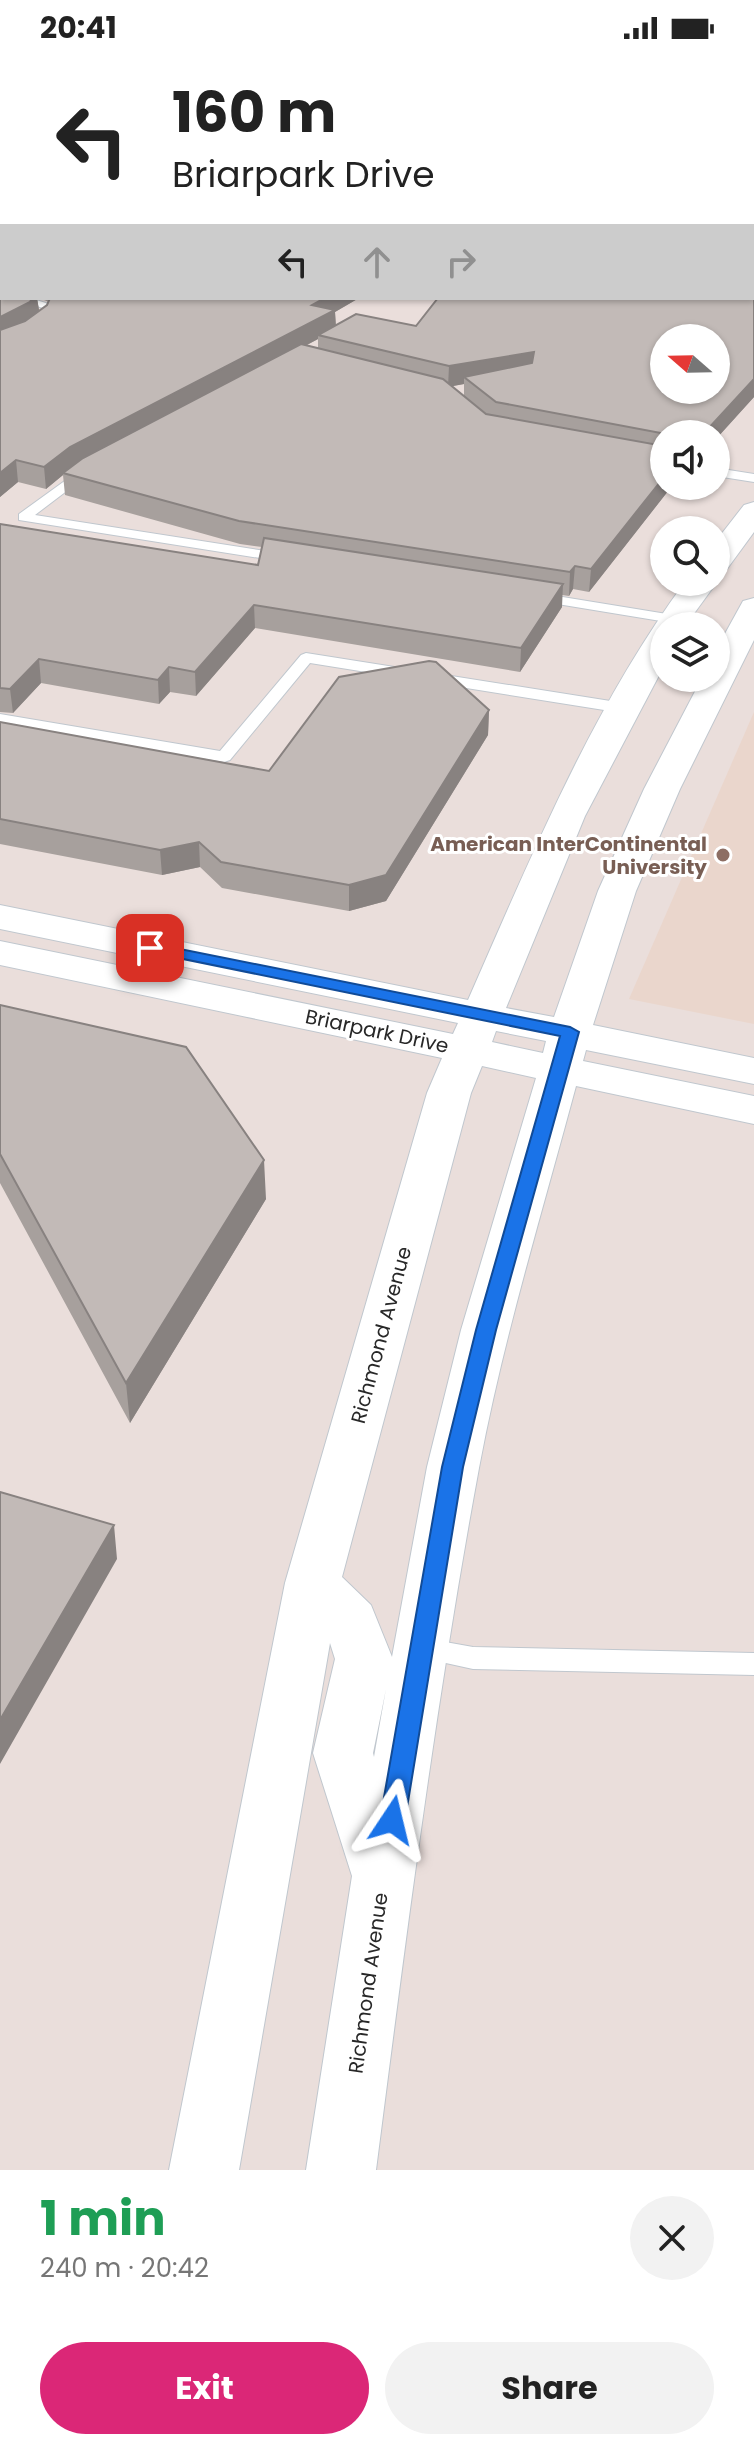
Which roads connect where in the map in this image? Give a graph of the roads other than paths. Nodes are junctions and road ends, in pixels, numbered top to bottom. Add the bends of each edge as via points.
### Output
1 (29, 300) edge
2 (0, 345) edge
3 (92, 466) edge
4 (730, 474) edge
5 (754, 478) edge
6 (754, 511) edge
7 (730, 543) edge
8 (307, 561) edge
9 (528, 596) edge
10 (754, 608) edge
11 (650, 621) edge
12 (664, 692) edge
13 (662, 710) junction
14 (0, 719) edge
15 (0, 917) edge
16 (0, 953) edge
17 (472, 1032) junction
18 (565, 1051) junction
19 (754, 1071) edge
20 (754, 1110) edge
21 (313, 1583) junction
22 (422, 1649) junction
23 (754, 1664) edge
24 (383, 1877) junction
25 (213, 2154) edge
26 (341, 2170) edge

1 - 2 lane via 54,304 38,327
3 - 8 lane via 24,517
4 - 5 lane
6 - 7 main road
9 - 11 lane via 606,608
10 - 13 main road, Richmond Avenue
12 - 13 main road, Richmond Avenue
13 - 14 lane via 306,658 224,757
13 - 17 main road, Richmond Avenue via 567,816
13 - 18 main road, Richmond Avenue via 617,891
15 - 17 main road, Briarpark Drive
16 - 17 main road, Briarpark Drive
17 - 18 main road, Briarpark Drive
17 - 21 main road, Richmond Avenue via 449,1093
18 - 19 main road, Briarpark Drive
18 - 20 main road, Briarpark Drive
18 - 22 main road, Richmond Avenue via 462,1427
21 - 24 main road via 351,1621 364,1659 343,1753
21 - 25 main road, Richmond Avenue
22 - 23 lane via 473,1658
22 - 24 main road, Richmond Avenue
24 - 26 main road, Richmond Avenue

